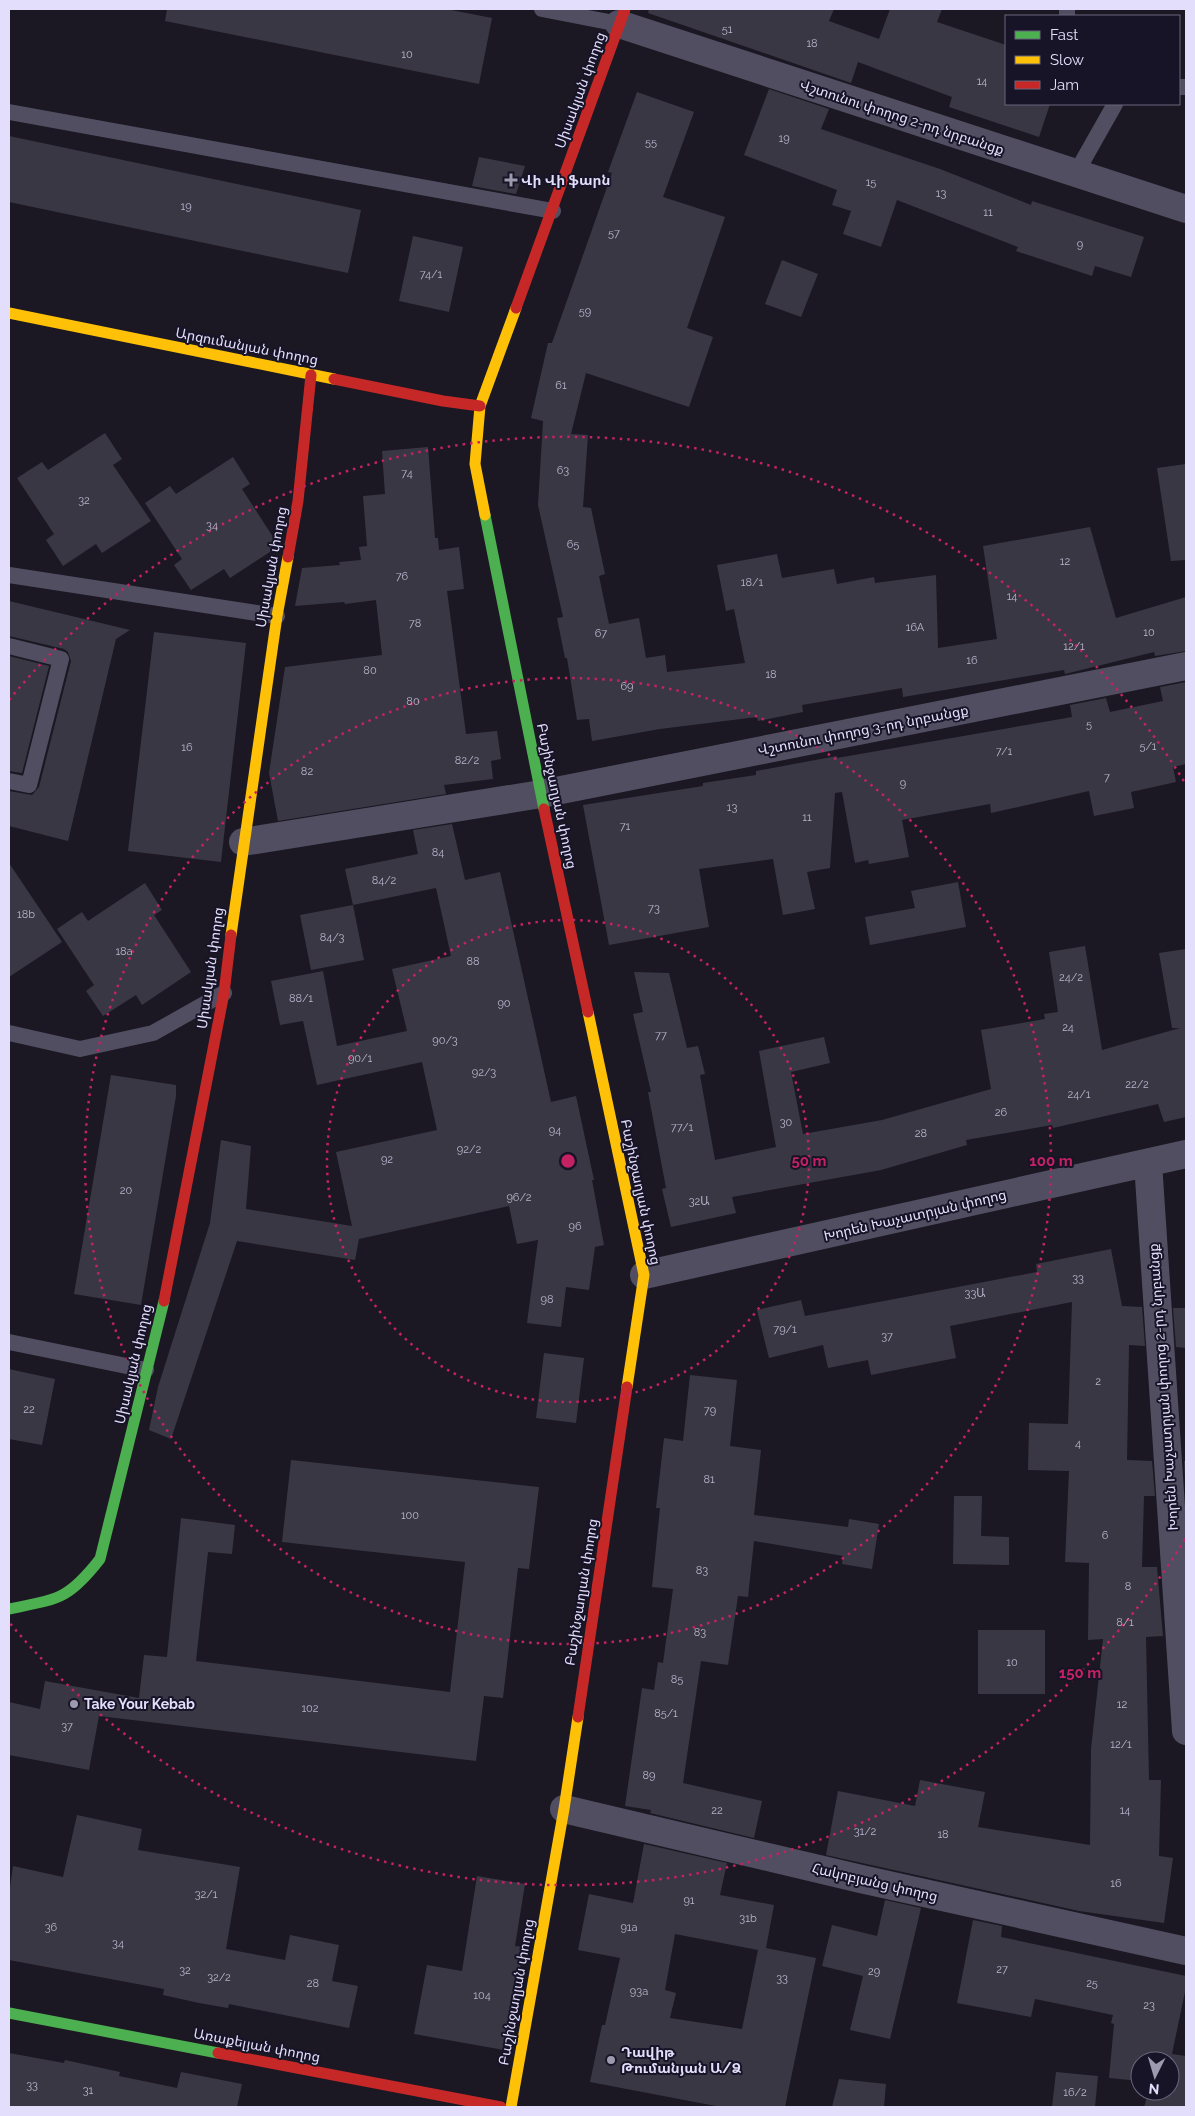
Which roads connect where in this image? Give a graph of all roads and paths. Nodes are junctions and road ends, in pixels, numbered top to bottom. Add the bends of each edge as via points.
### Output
1 (542, 9) edge
2 (622, 17) edge
3 (1114, 105) edge
4 (9, 112) edge
5 (1076, 173) junction
6 (1186, 208) edge
7 (553, 211) junction
8 (9, 313) edge
9 (312, 375) junction
10 (480, 406) junction
11 (9, 575) edge
12 (277, 616) junction
13 (9, 646) edge
14 (1186, 666) edge
15 (9, 780) edge
16 (541, 794) junction
17 (243, 842) junction
18 (224, 993) junction
19 (9, 1033) edge
20 (1186, 1154) edge
21 (1148, 1163) junction
22 (644, 1275) junction
23 (9, 1342) edge
24 (146, 1370) junction
25 (9, 1609) edge
26 (1186, 1731) edge
27 (564, 1809) junction
28 (1186, 1952) edge
29 (9, 2013) edge
30 (500, 2107) edge
31 (511, 2107) edge

1 - 2 lane
2 - 5 street, Վշտունու փողոց 2-րդ նրբանցք
2 - 7 main road, Սիսակյան փողոց
3 - 5 lane
4 - 7 lane
5 - 6 street, Վշտունու փողոց 2-րդ նրբանցք
7 - 10 main road, Սիսակյան փողոց
8 - 9 main road, Արզումանյան փողոց
9 - 10 main road, Արզումանյան փողոց
9 - 12 main road, Սիսակյան փողոց via 298,501
10 - 16 main road, Բաշինջաղյան փողոց via 475,464
11 - 12 lane
12 - 17 main road, Սիսակյան փողոց
13 - 15 lane via 61,658 29,786
14 - 16 street, Վշտունու փողոց 3-րդ նրբանցք
16 - 17 street, Վշտունու փողոց 3-րդ նրբանցք
16 - 22 main road, Բաշինջաղյան փողոց
17 - 18 main road, Սիսակյան փողոց
18 - 19 lane via 153,1033 80,1049
18 - 24 main road, Սիսակյան փողոց via 161,1315
20 - 21 street, Խորեն Խաչատրյան փողոց
21 - 22 street, Խորեն Խաչատրյան փողոց
21 - 26 street, Խորեն Խաչատրյան փողոց 2-րդ նրբանցք
22 - 27 main road, Բաշինջաղյան փողոց
23 - 24 lane
24 - 25 main road, Սիսակյան փողոց via 100,1559 82,1582 58,1599
27 - 28 street, Հակոբյանց փողոց
27 - 31 main road, Բաշինջաղյան փողոց
29 - 30 main road, Առաքելյան փողոց

